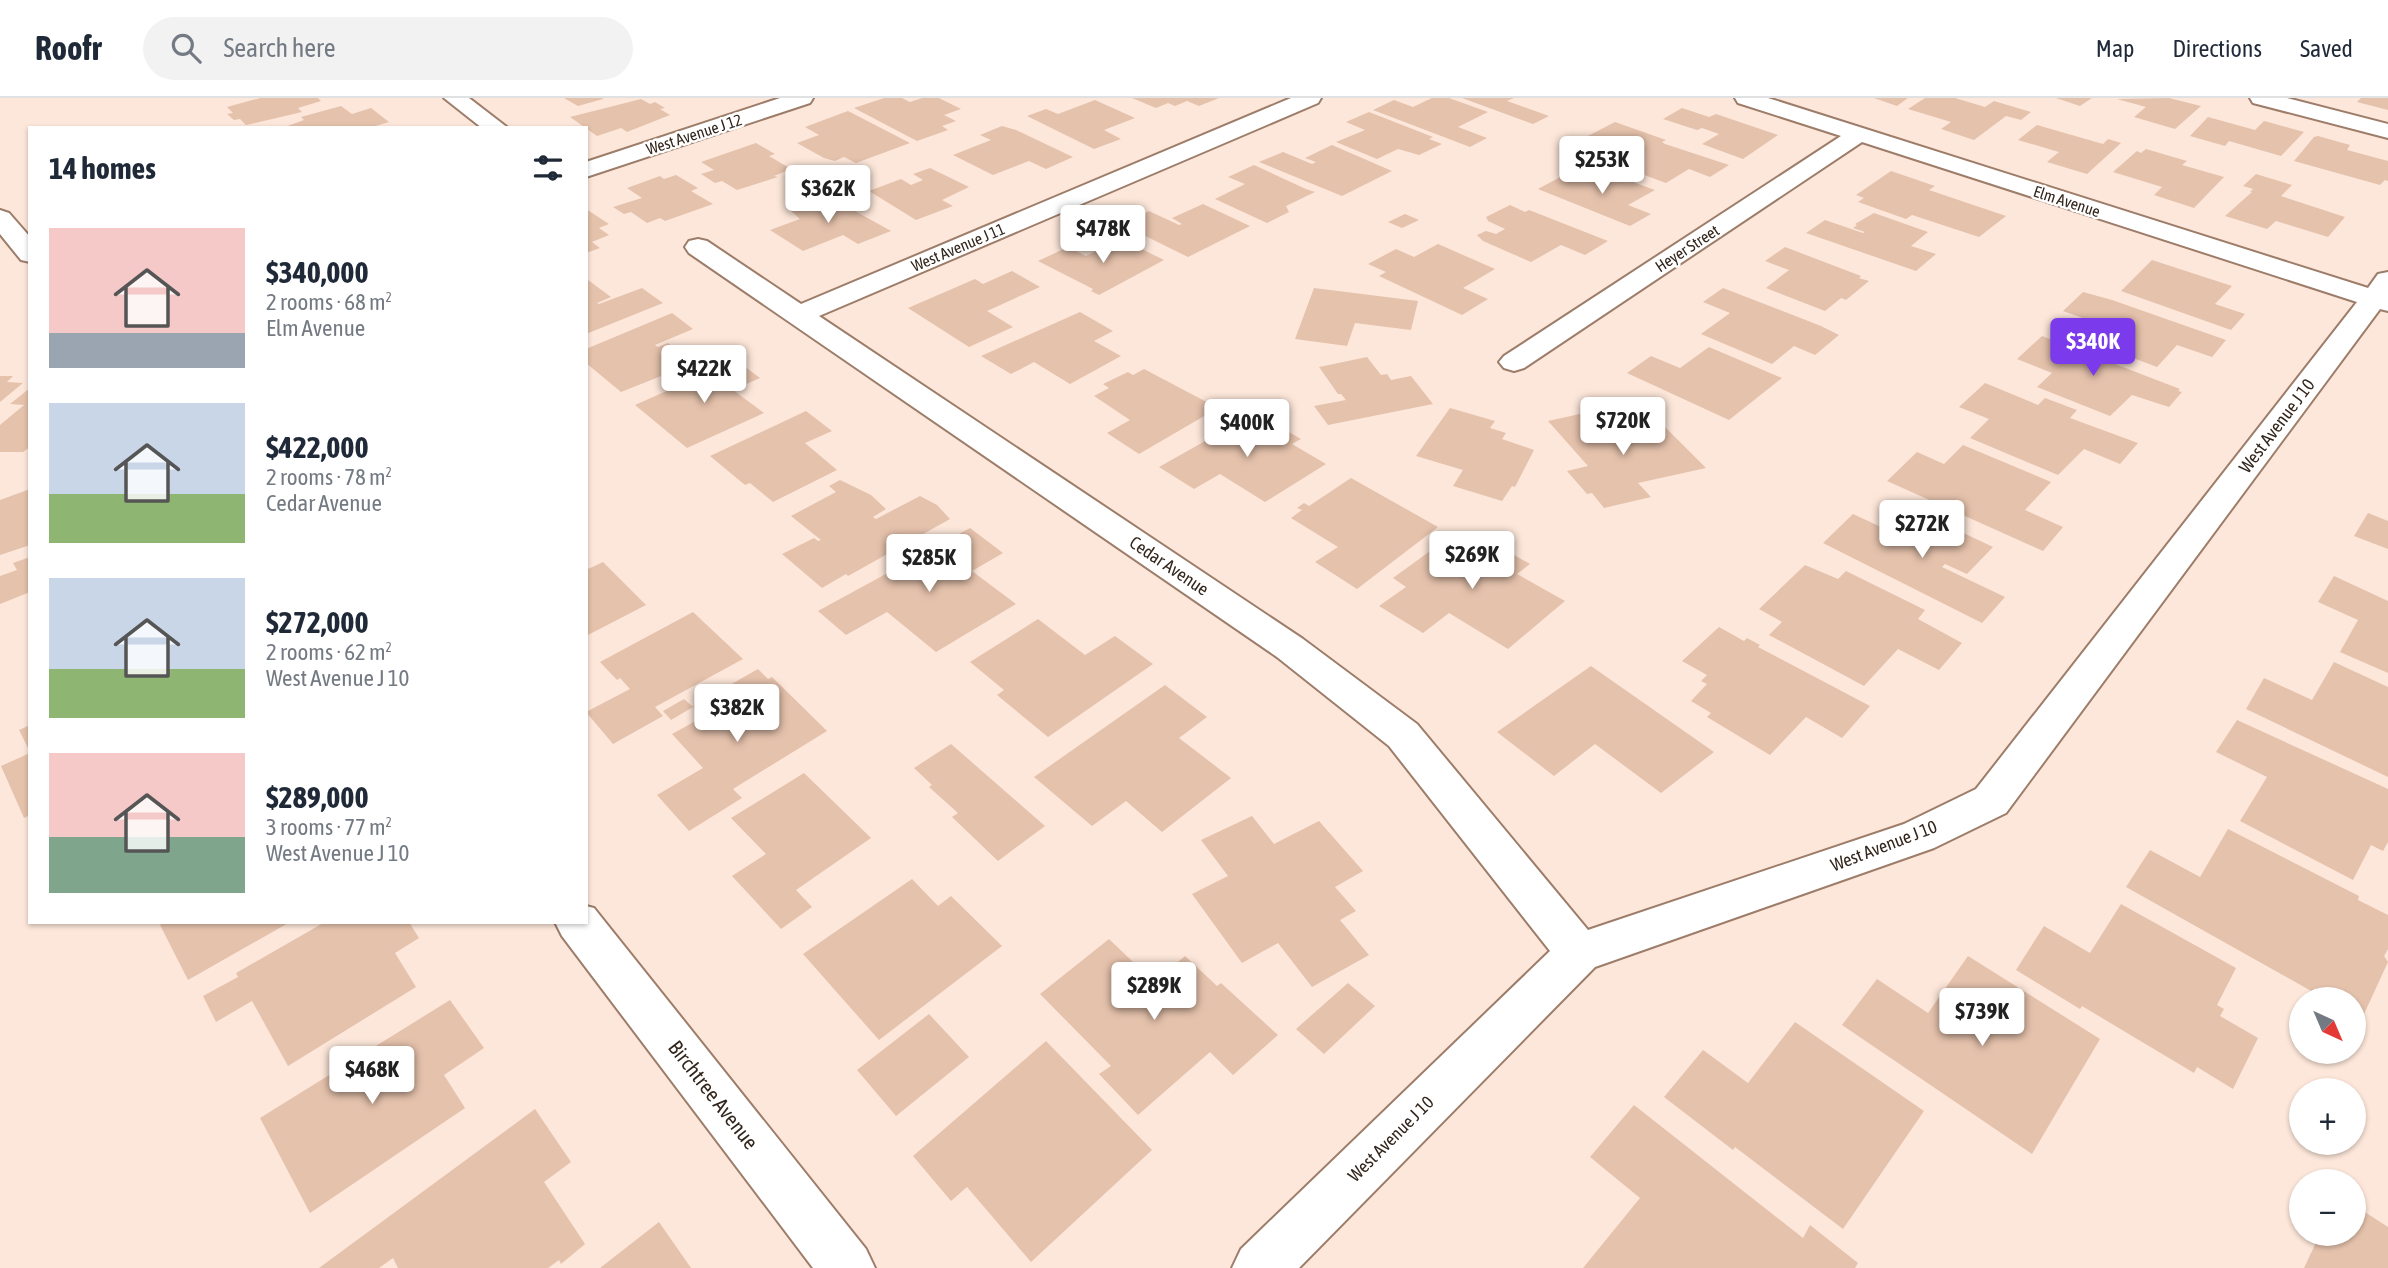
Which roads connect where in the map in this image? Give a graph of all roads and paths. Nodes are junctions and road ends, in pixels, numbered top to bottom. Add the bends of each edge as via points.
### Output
1 (455, 98) edge
2 (802, 98) edge
3 (1310, 98) edge
4 (1746, 98) edge
5 (2261, 98) edge
6 (494, 126) edge
7 (2388, 131) edge
8 (1860, 134) junction
9 (588, 169) edge
10 (0, 218) edge
11 (698, 247) dead end
12 (28, 252) edge
13 (2383, 294) edge
14 (800, 314) junction
15 (1514, 362) dead end
16 (580, 924) edge
17 (1578, 953) junction
18 (847, 1268) edge
19 (1260, 1268) edge

1 - 6 street
2 - 9 street, West Avenue J 12
3 - 14 street, West Avenue J 11
4 - 8 street, Elm Avenue
5 - 7 street
8 - 13 street, Elm Avenue
8 - 15 street, Heyer Street
10 - 12 street
11 - 14 street, Cedar Avenue
13 - 17 street, West Avenue J 10 via 1991,801 1919,836
14 - 17 street, Cedar Avenue via 1290,648 1403,735
16 - 18 street, Birchtree Avenue
17 - 19 street, West Avenue J 10

